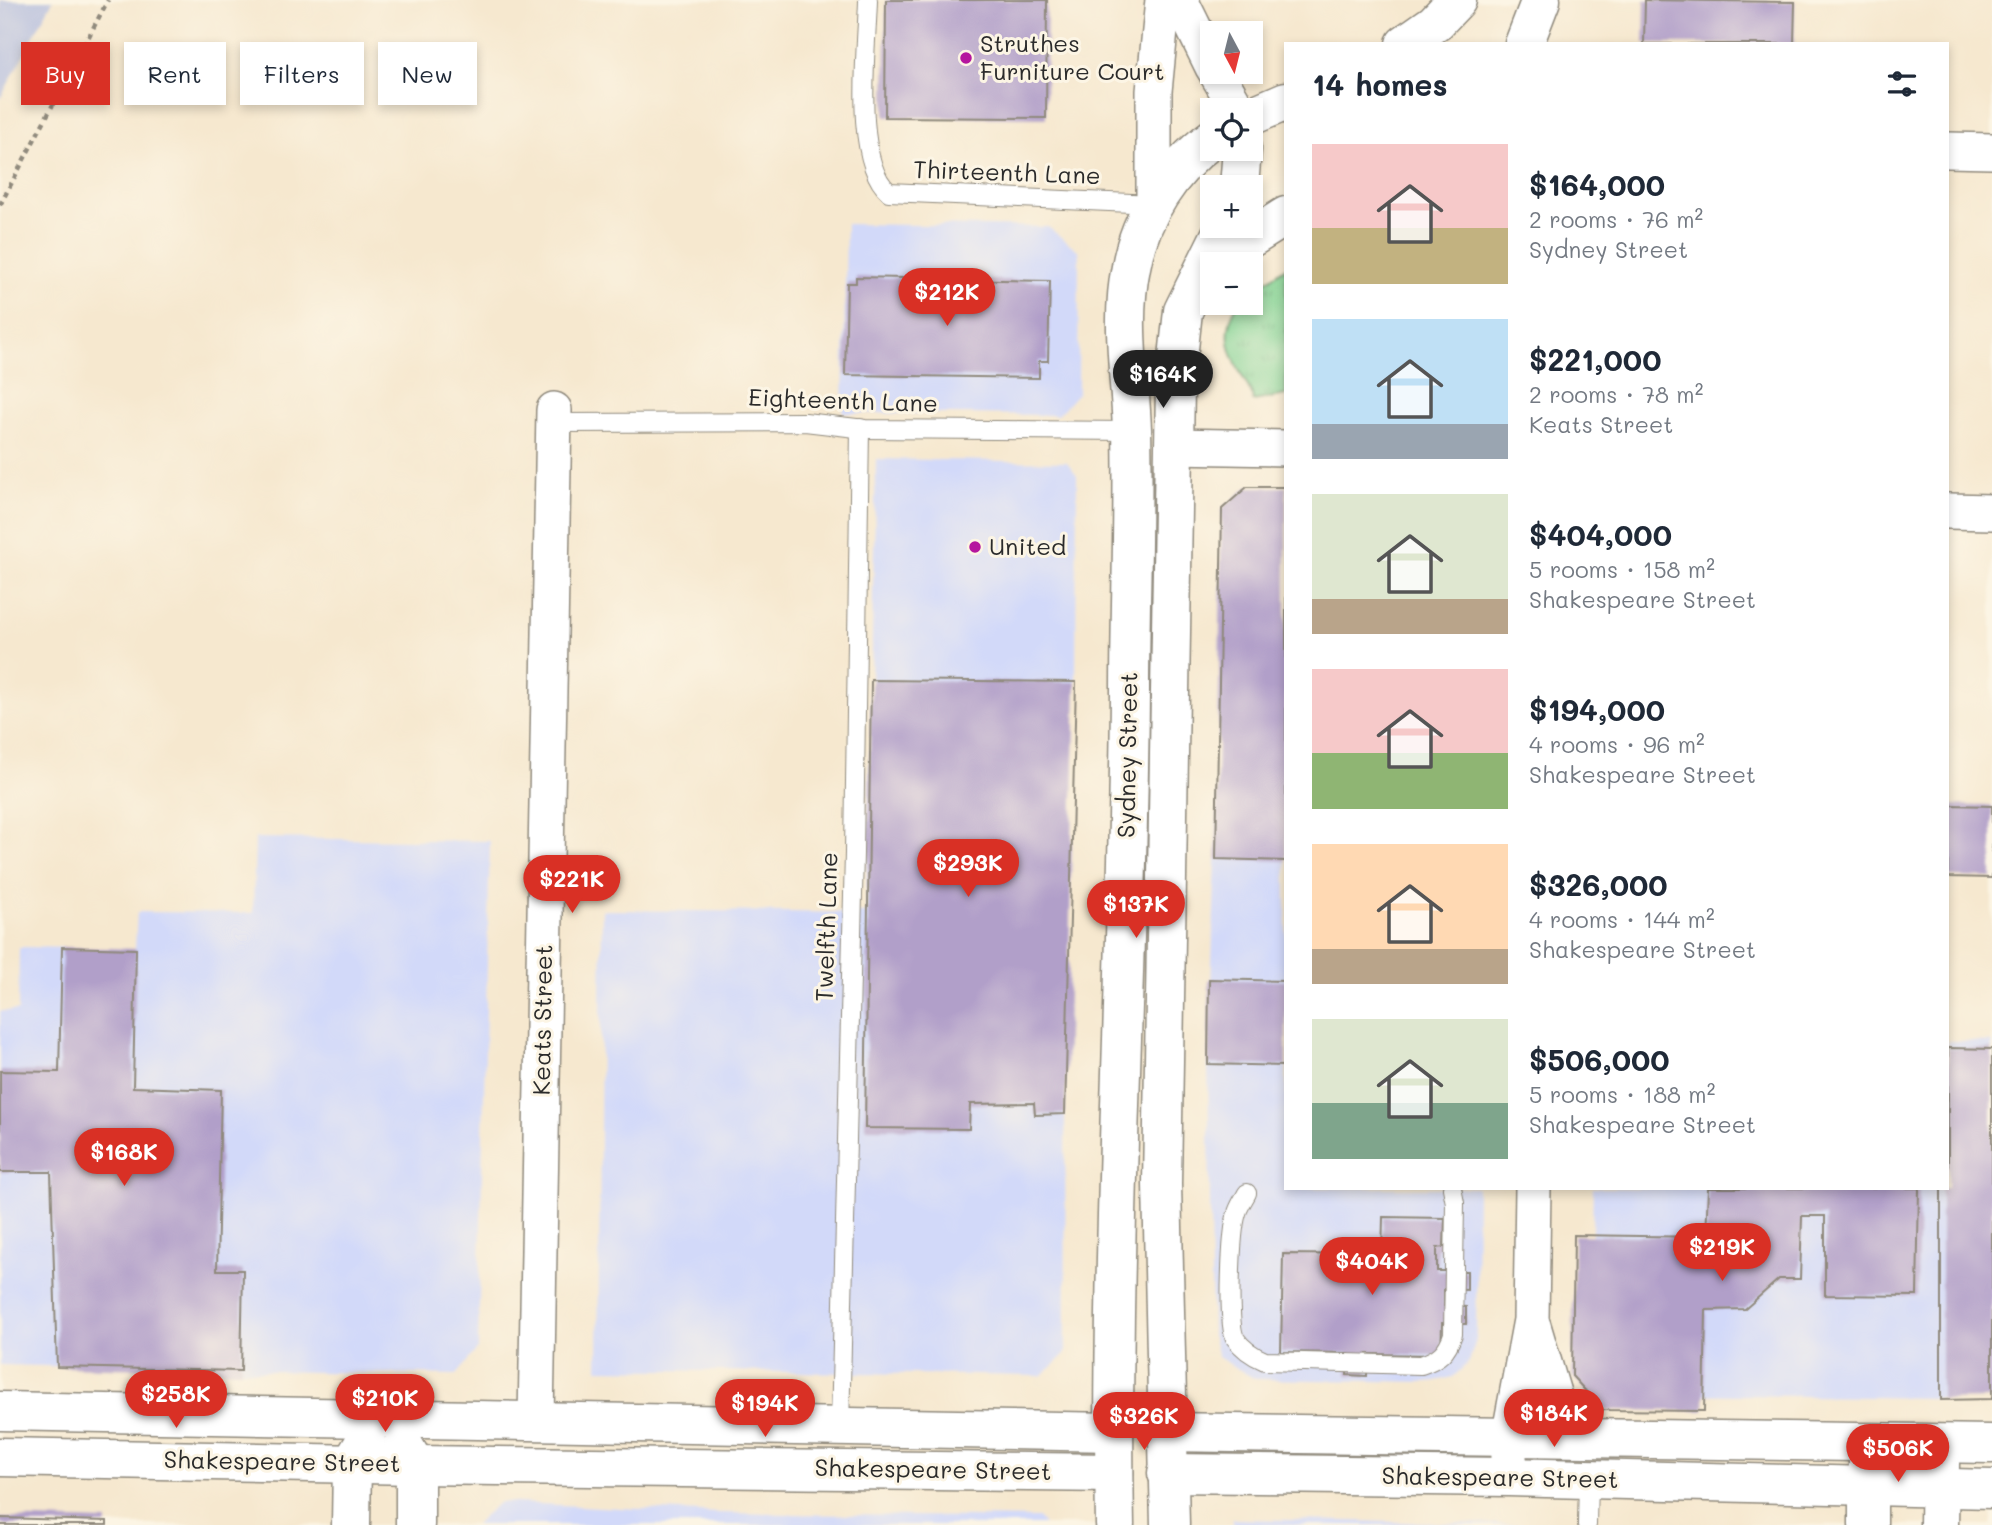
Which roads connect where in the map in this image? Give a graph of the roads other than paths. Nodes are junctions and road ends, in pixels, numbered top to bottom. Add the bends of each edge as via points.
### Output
1 (868, 0) edge
2 (1163, 0) edge
3 (1180, 0) edge
4 (1458, 0) edge
5 (1541, 0) edge
6 (1200, 41) edge
7 (1408, 42) edge
8 (1525, 42) edge
9 (1200, 149) edge
10 (1949, 150) edge
11 (1992, 151) edge
12 (1154, 204) junction
13 (1284, 217) edge
14 (1234, 252) edge
15 (1200, 287) edge
16 (553, 416) joint
17 (860, 428) junction
18 (1132, 430) junction
19 (1174, 446) junction
20 (1284, 449) edge
21 (1949, 511) edge
22 (1992, 512) edge
23 (1452, 1190) edge
24 (1533, 1190) edge
25 (1247, 1193) dead end
26 (1531, 1320) junction
27 (0, 1411) edge
28 (384, 1418) junction
29 (536, 1420) junction
30 (840, 1426) junction
31 (1114, 1432) junction
32 (1167, 1432) junction
33 (1509, 1438) junction
34 (1574, 1438) junction
35 (1868, 1442) junction
36 (1940, 1443) junction
37 (1992, 1444) edge
38 (0, 1457) edge
39 (352, 1462) junction
40 (415, 1465) junction
41 (1114, 1472) junction
42 (1167, 1473) junction
43 (1509, 1477) junction
44 (1588, 1479) junction
45 (1868, 1486) junction
46 (1992, 1489) edge
47 (1939, 1506) edge
48 (351, 1525) edge
49 (415, 1525) edge
50 (1115, 1525) edge
51 (1170, 1525) edge
52 (1587, 1525) edge
53 (1868, 1525) edge

1 - 12 lane, Thirteenth Lane via 865,141 881,185 889,192
2 - 12 street via 1154,91
3 - 6 street
4 - 7 street
5 - 8 street
9 - 12 street, Sydney Street
10 - 11 street
12 - 18 street, Sydney Street via 1136,245 1127,290
13 - 14 street
15 - 19 street, Sydney Street via 1183,312 1178,339
16 - 17 lane, Eighteenth Lane via 806,422
16 - 29 street, Keats Street
17 - 18 lane, Eighteenth Lane
17 - 30 lane, Twelfth Lane
18 - 19 street
18 - 31 street, Sydney Street
19 - 20 street
19 - 32 street, Sydney Street via 1162,1127
21 - 22 street
23 - 25 lane via 1453,1334 1437,1360 1421,1365 1278,1362 1252,1356 1242,1347 1231,1327 1232,1241 1237,1211
24 - 26 street
26 - 33 street
26 - 34 street via 1555,1400
27 - 28 street, Shakespeare Street
28 - 29 street, Shakespeare Street
28 - 39 street
28 - 40 street
29 - 30 street, Shakespeare Street
30 - 31 street, Shakespeare Street
31 - 32 street, Shakespeare Street
31 - 41 street, Sydney Street
32 - 33 street, Shakespeare Street
32 - 42 street, Sydney Street
33 - 34 street, Shakespeare Street
33 - 43 street
34 - 35 street, Shakespeare Street
35 - 36 street, Shakespeare Street
35 - 45 street
36 - 37 street, Shakespeare Street
36 - 47 street
38 - 39 street, Shakespeare Street
39 - 40 street, Shakespeare Street
39 - 48 street
40 - 41 street, Shakespeare Street
40 - 49 street
41 - 42 street, Shakespeare Street
41 - 50 street, Sydney Street
42 - 43 street, Shakespeare Street
42 - 51 street, Sydney Street
43 - 44 street, Shakespeare Street
44 - 45 street, Shakespeare Street
44 - 52 lane
45 - 47 street, Shakespeare Street
45 - 53 street
46 - 47 street, Shakespeare Street

